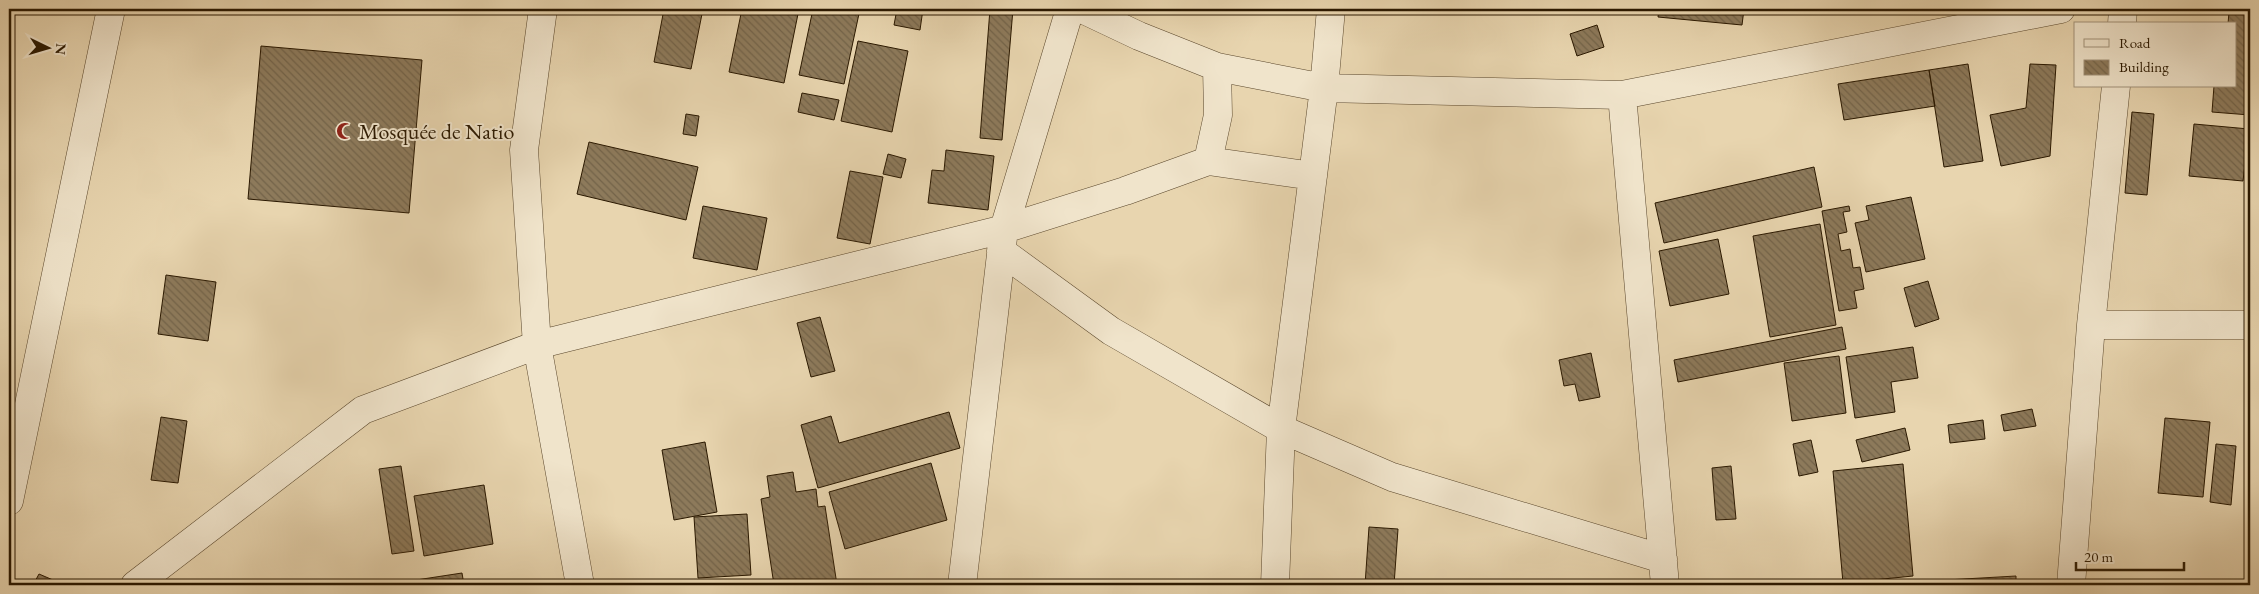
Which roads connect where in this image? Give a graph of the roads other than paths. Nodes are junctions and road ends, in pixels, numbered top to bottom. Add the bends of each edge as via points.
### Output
1 (111, 9) edge
2 (543, 9) edge
3 (1070, 9) edge
4 (1082, 9) edge
5 (1331, 9) edge
6 (2061, 9) edge
7 (2124, 9) edge
8 (2122, 22) edge
9 (1217, 67) junction
10 (1324, 88) junction
11 (2116, 88) edge
12 (1622, 95) junction
13 (1208, 161) junction
14 (1313, 176) junction
15 (1003, 240) junction
16 (2091, 325) junction
17 (2250, 325) edge
18 (537, 345) junction
19 (1281, 429) junction
20 (9, 501) edge
21 (1664, 572) edge
22 (136, 585) edge
23 (580, 585) edge
24 (962, 585) edge
25 (1274, 585) edge
26 (2071, 585) edge

1 - 20 street
2 - 18 street via 524,150
3 - 15 street
4 - 9 street
5 - 10 street
6 - 12 street
7 - 8 street
9 - 10 street
9 - 13 street via 1218,114
10 - 12 street
10 - 14 street
11 - 16 street
12 - 21 street
13 - 14 street
13 - 15 street
14 - 19 street
15 - 18 street
15 - 19 street via 1111,331
15 - 24 street
16 - 17 street
16 - 26 street
18 - 22 street via 363,410
18 - 23 street
19 - 21 street via 1392,477
19 - 25 street

